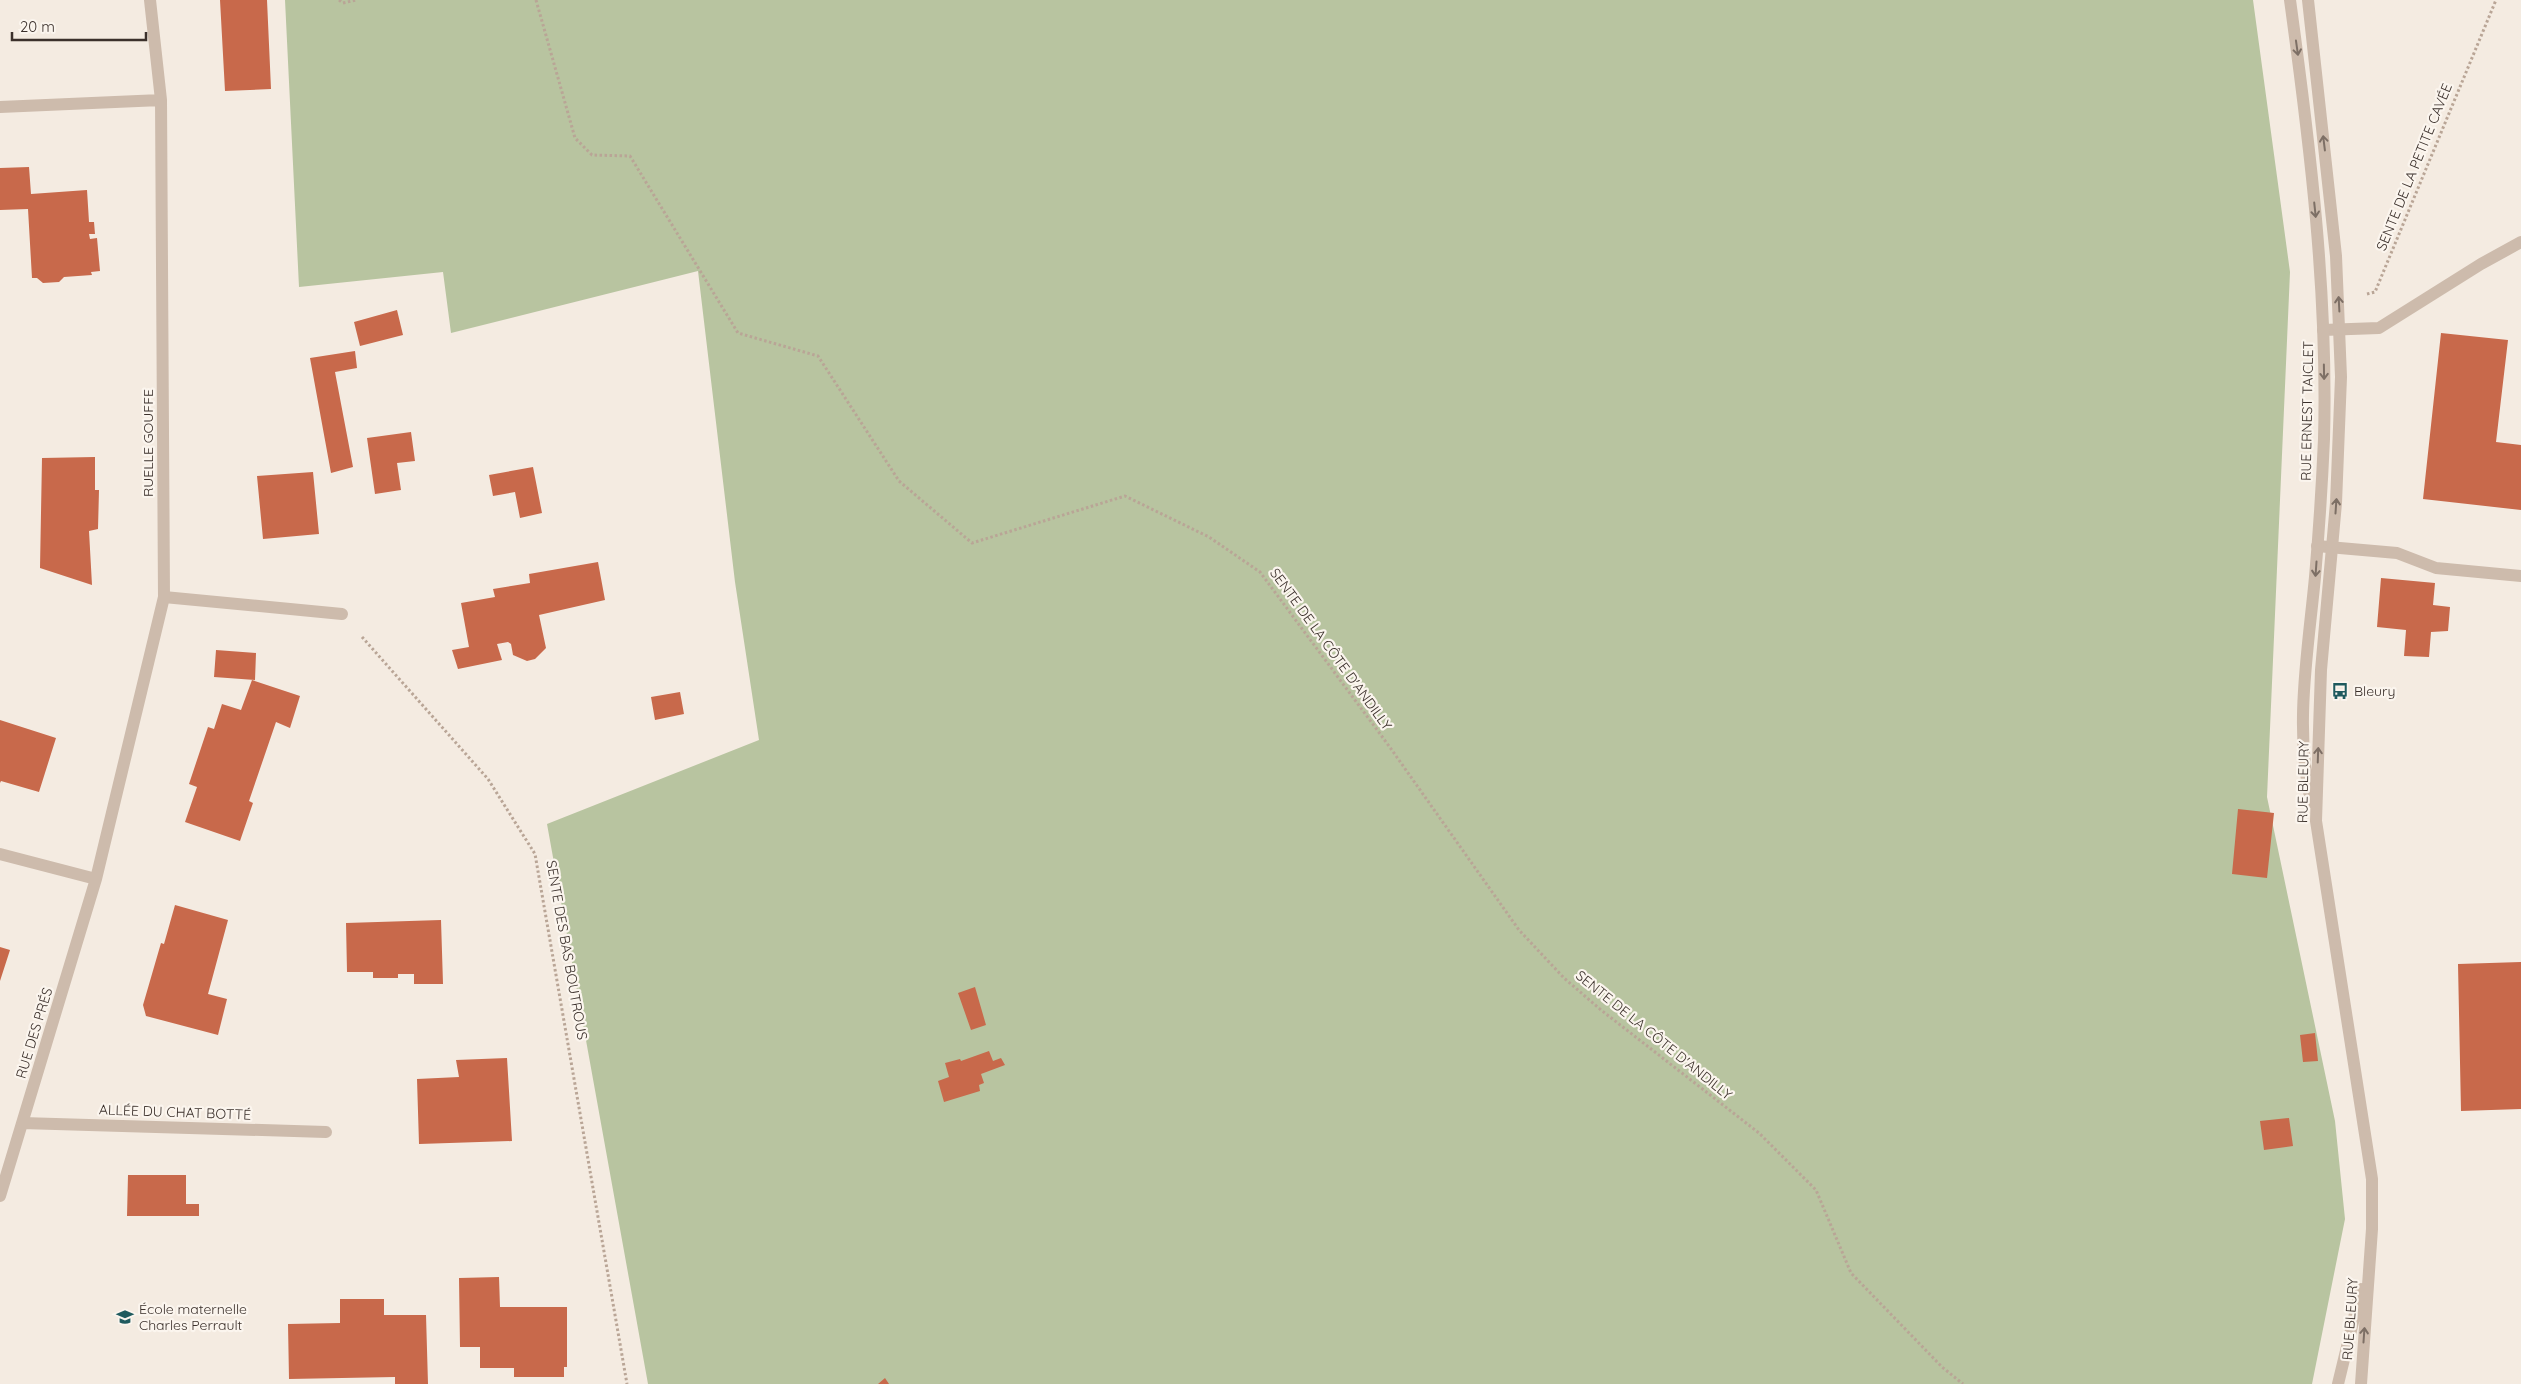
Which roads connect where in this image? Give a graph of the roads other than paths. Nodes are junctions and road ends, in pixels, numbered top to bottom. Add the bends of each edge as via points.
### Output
1 (150, 0) edge
2 (2290, 0) edge
3 (2308, 0) edge
4 (161, 100) junction
5 (0, 107) edge
6 (2521, 242) edge
7 (2323, 330) junction
8 (2340, 330) junction
9 (2317, 546) junction
10 (2333, 547) junction
11 (2521, 576) edge
12 (164, 597) junction
13 (342, 614) road end
14 (2316, 822) junction
15 (0, 854) edge
16 (96, 879) junction
17 (22, 1123) junction
18 (326, 1132) dead end
19 (0, 1196) edge
20 (2369, 1255) junction
21 (2338, 1384) edge
22 (2361, 1384) edge

1 - 4 street, RUELLE GOUFFE
2 -> 7 street, RUE ERNEST TAICLET via 2318,237
8 -> 3 street via 2330,185
4 - 5 street
4 - 12 street, RUELLE GOUFFE
6 - 8 street via 2379,328
7 - 8 street
7 -> 9 street, RUE ERNEST TAICLET via 2324,439
10 -> 8 street, RUE BLEURY via 2340,440
9 - 10 street
9 -> 14 street, RUE ERNEST TAICLET via 2304,699 2305,775
10 - 11 street via 2397,553 2436,568
14 -> 10 street, RUE BLEURY via 2321,670
12 - 13 street
12 - 16 street, RUELLE GOUFFE
14 - 20 street, RUE BLEURY via 2372,1193
15 - 16 street
16 - 17 street, RUE DES PRÉS
17 - 18 street, ALLÉE DU CHAT BOTTÉ
17 - 19 street, RUE DES PRÉS
20 - 21 street
22 -> 20 street, RUE BLEURY

